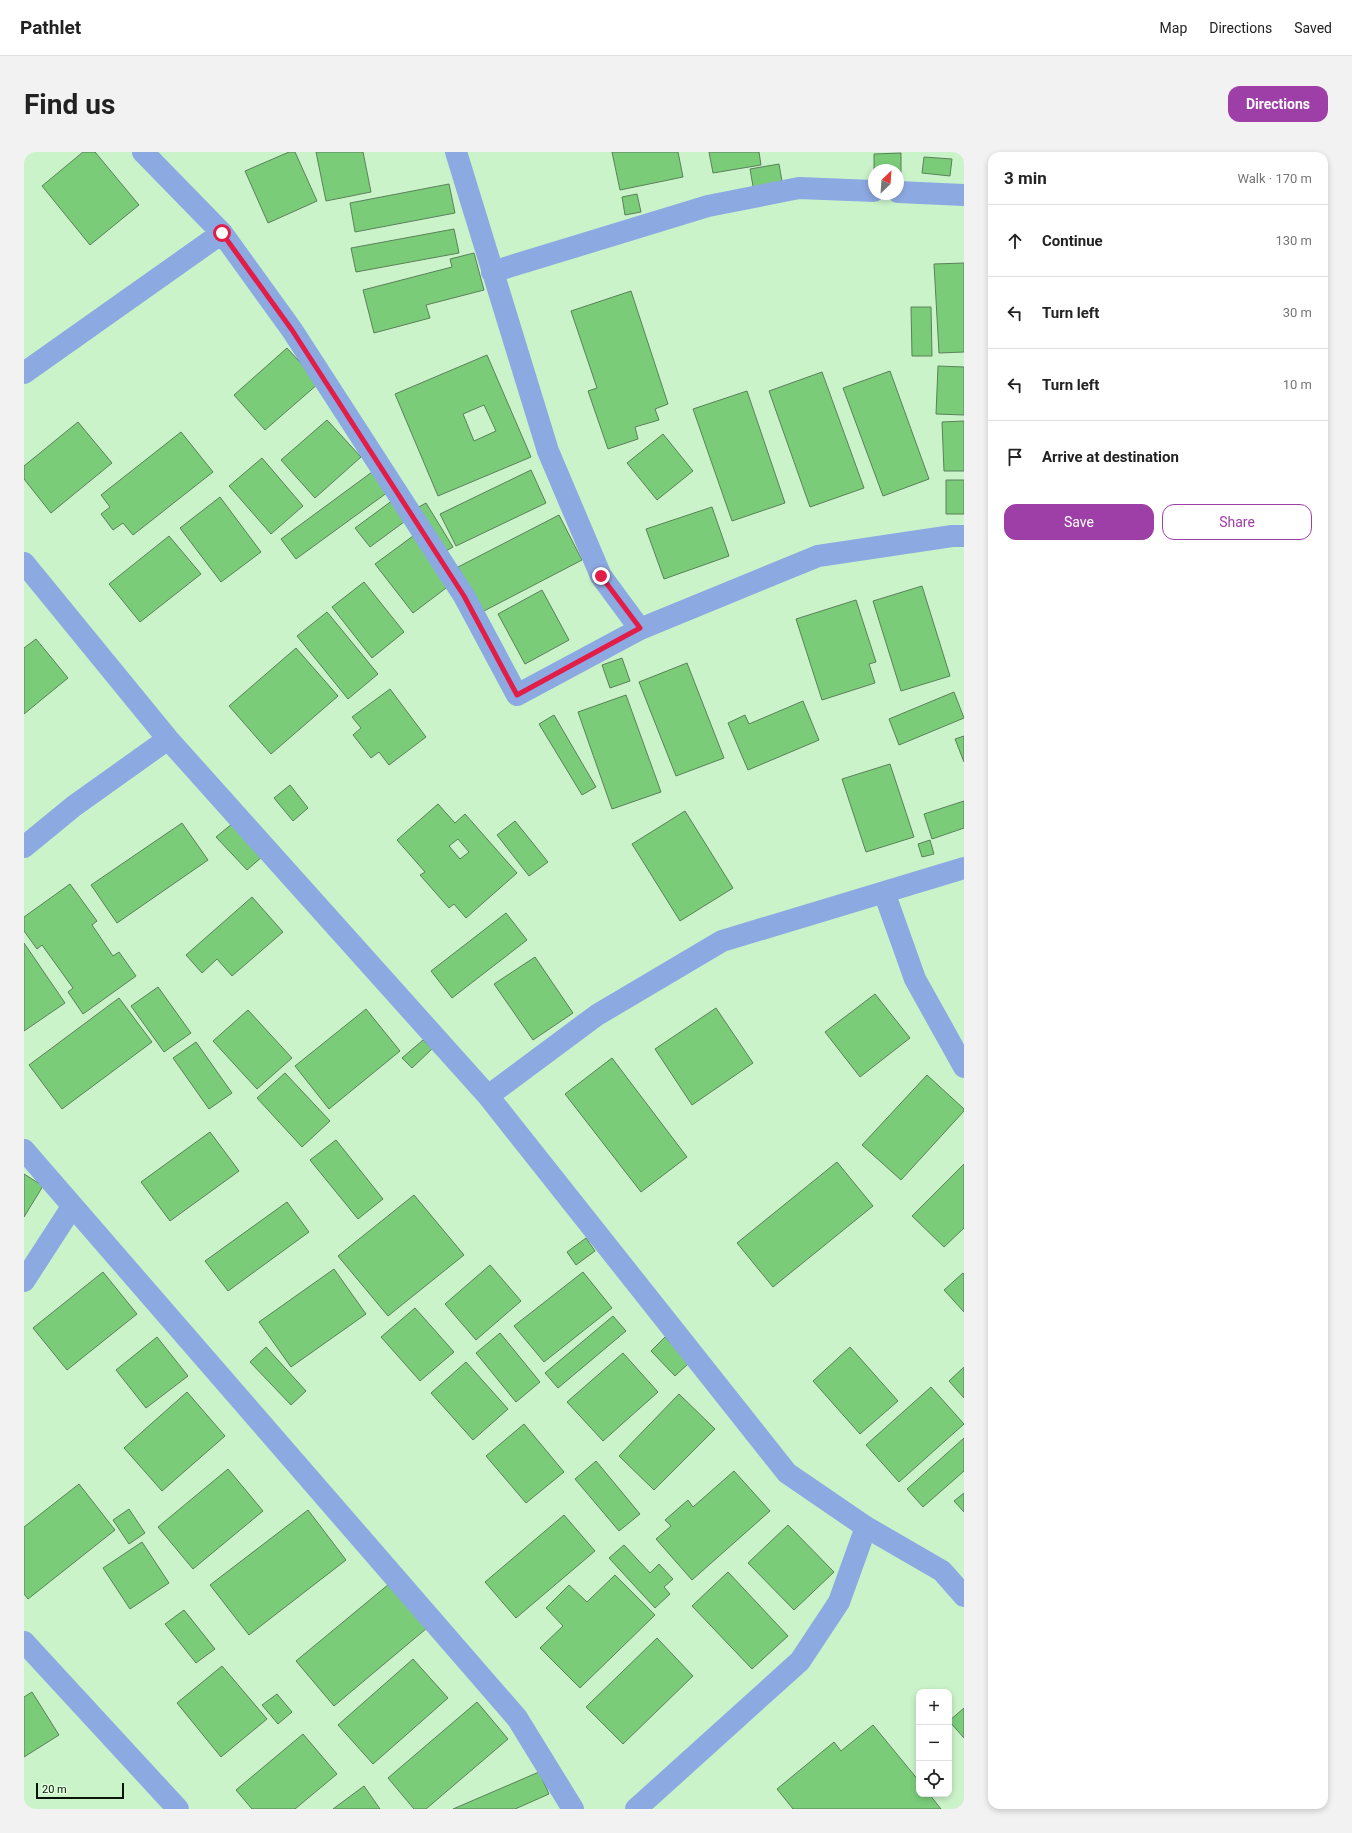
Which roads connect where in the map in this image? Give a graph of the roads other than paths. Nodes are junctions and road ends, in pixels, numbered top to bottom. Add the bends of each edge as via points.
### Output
1 (143, 152) edge
2 (456, 152) edge
3 (868, 191) edge
4 (904, 192) edge
5 (964, 195) edge
6 (222, 233) junction
7 (492, 272) junction
8 (24, 373) edge
9 (964, 536) edge
10 (24, 563) edge
11 (640, 628) junction
12 (168, 739) junction
13 (24, 847) edge
14 (964, 868) edge
15 (884, 892) junction
16 (964, 1067) edge
17 (488, 1096) junction
18 (24, 1150) edge
19 (72, 1206) junction
20 (24, 1281) edge
21 (866, 1527) junction
22 (964, 1596) edge
23 (24, 1642) edge
24 (178, 1809) edge
25 (573, 1809) edge
26 (636, 1809) edge

1 - 6 street
2 - 7 street
3 - 7 street via 799,188 708,206
4 - 5 street
6 - 8 street
6 - 11 street via 292,330 464,596 517,695
7 - 11 street via 548,451 572,511 601,576
9 - 11 street via 818,556
10 - 12 street
12 - 13 street via 74,806
12 - 17 street
14 - 15 street
15 - 16 street via 915,979
15 - 17 street via 722,941 597,1015
17 - 21 street via 787,1473
18 - 19 street
19 - 20 street
19 - 25 street via 517,1718
21 - 22 street via 942,1571
21 - 26 street via 839,1602 800,1661
23 - 24 street

